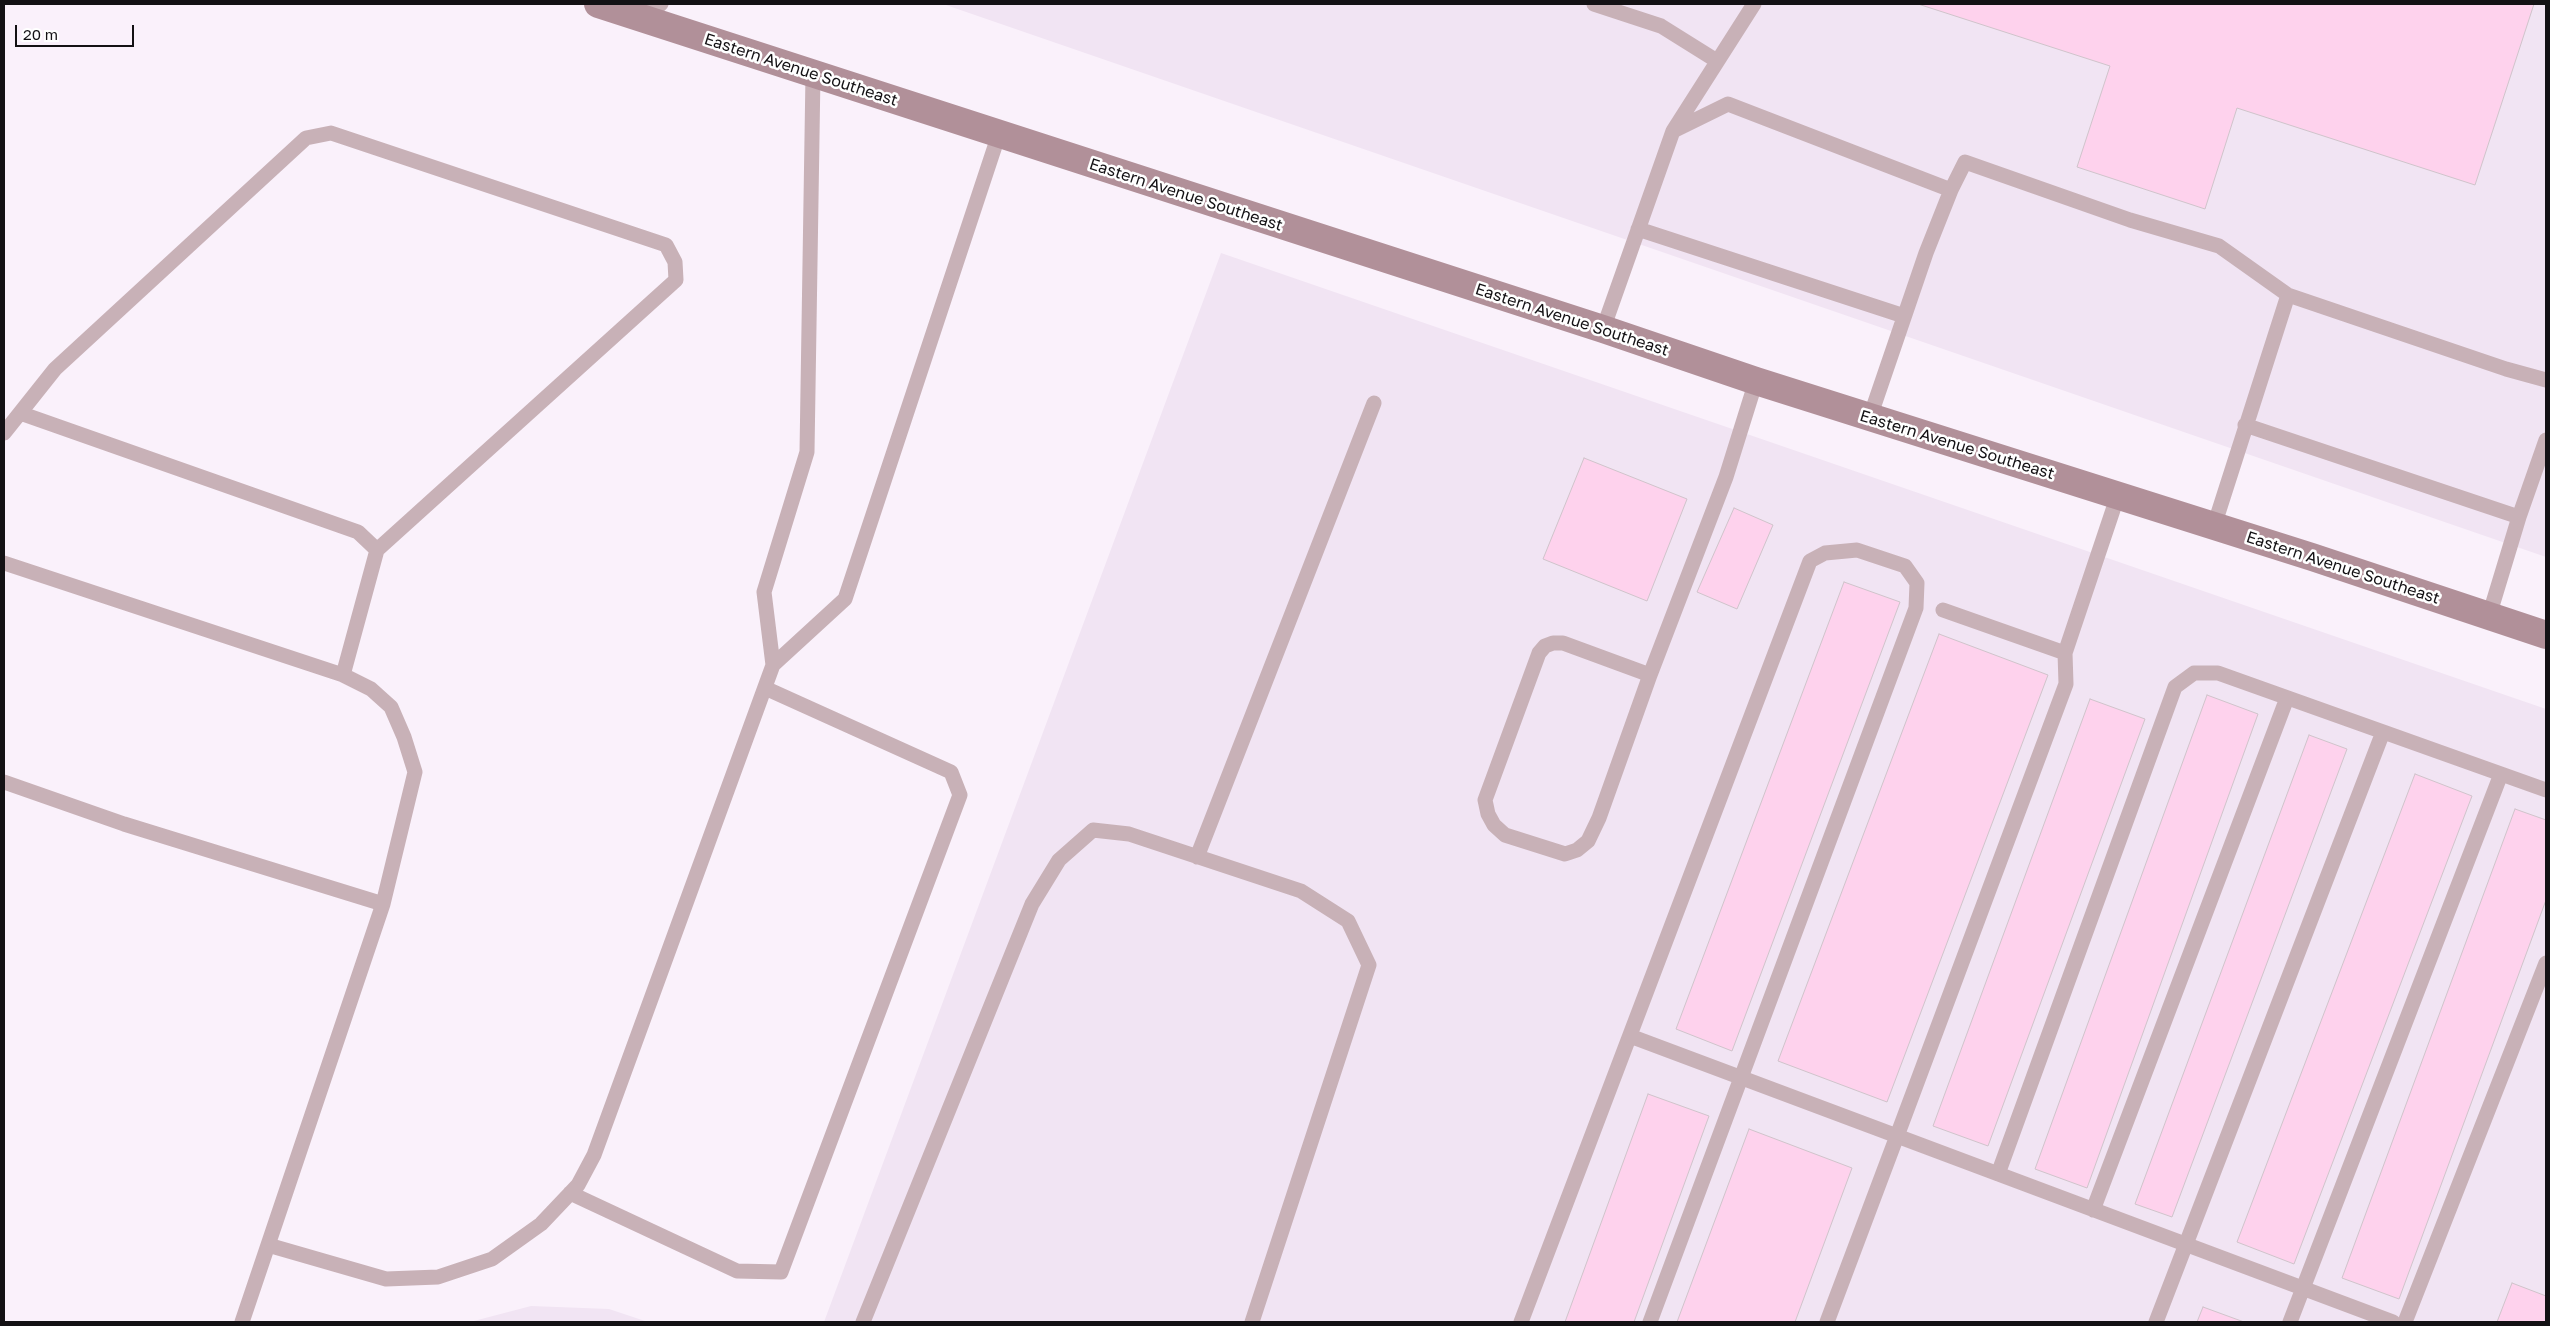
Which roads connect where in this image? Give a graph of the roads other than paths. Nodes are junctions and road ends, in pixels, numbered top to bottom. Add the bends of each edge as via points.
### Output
1 (598, 4) edge
2 (1594, 4) edge
3 (1754, 4) edge
4 (650, 10) edge
5 (1717, 61) junction
6 (813, 74) junction
7 (1673, 131) junction
8 (999, 134) junction
9 (1951, 190) junction
10 (1638, 229) junction
11 (2288, 295) junction
12 (1904, 316) junction
13 (1603, 329) junction
14 (2546, 380) edge
15 (1756, 381) junction
16 (1374, 403) dead end
17 (20, 413) junction
18 (1870, 417) junction
19 (2245, 425) junction
20 (4, 433) edge
21 (2546, 440) edge
22 (2118, 495) junction
23 (2520, 517) junction
24 (2214, 526) junction
25 (376, 550) junction
26 (4, 563) edge
27 (1943, 610) dead end
28 (2490, 616) junction
29 (2546, 635) edge
30 (2065, 653) junction
31 (773, 666) junction
32 (343, 675) junction
33 (1650, 675) junction
34 (765, 688) junction
35 (2287, 698) junction
36 (2383, 732) junction
37 (2501, 774) junction
38 (4, 782) edge
39 (2546, 790) edge
40 (1197, 857) junction
41 (382, 904) junction
42 (2546, 963) edge
43 (1630, 1036) junction
44 (1740, 1078) junction
45 (1897, 1136) junction
46 (1998, 1174) junction
47 (570, 1193) junction
48 (2093, 1210) junction
49 (268, 1245) junction
50 (2187, 1245) junction
51 (2303, 1289) junction
52 (242, 1322) edge
53 (863, 1322) edge
54 (1252, 1322) edge
55 (1521, 1322) edge
56 (1650, 1322) edge
57 (1828, 1322) edge
58 (2156, 1322) edge
59 (2290, 1322) edge
60 (2393, 1322) edge
61 (2405, 1322) edge

1 - 4 main road, Eastern Avenue Southeast
2 - 5 lane via 1661,26
3 - 5 lane
4 - 6 main road, Eastern Avenue Southeast
5 - 7 lane
6 - 8 main road, Eastern Avenue Southeast
6 - 31 lane via 807,452 764,592
7 - 9 lane via 1728,104
7 - 10 lane
8 - 13 main road, Eastern Avenue Southeast
8 - 31 lane via 844,599
9 - 11 lane via 1965,162 2130,220 2218,246
9 - 12 lane
10 - 12 lane
10 - 13 lane
11 - 14 lane
11 - 19 lane
12 - 18 lane
13 - 15 main road, Eastern Avenue Southeast
15 - 18 main road, Eastern Avenue Southeast
15 - 33 lane via 1726,477
16 - 40 lane
17 - 20 lane
17 - 25 lane via 358,532
17 - 25 lane via 55,369 306,138 331,133 666,245 675,262 676,280
18 - 22 main road, Eastern Avenue Southeast
19 - 23 lane
19 - 24 lane
21 - 23 lane
22 - 24 main road, Eastern Avenue Southeast
22 - 30 lane
23 - 28 lane
24 - 28 main road, Eastern Avenue Southeast
25 - 32 lane
26 - 32 lane
27 - 30 lane
28 - 29 main road, Eastern Avenue Southeast
30 - 45 lane via 2066,684
31 - 34 lane
32 - 41 lane via 372,689 391,707 414,772
33 - 33 lane via 1588,841 1565,854 1505,835 1494,825 1485,800 1539,653 1545,646 1563,643
34 - 47 lane via 594,1155
34 - 47 lane via 951,772 960,794 781,1272 737,1271
35 - 36 lane
35 - 46 lane via 2218,673 2194,673 2175,687
35 - 48 lane
36 - 37 lane
36 - 50 lane
37 - 39 lane
37 - 51 lane
38 - 41 lane via 124,824
40 - 53 lane via 1129,834 1093,830 1059,860 1032,904
40 - 54 lane via 1301,891 1348,921 1369,965
41 - 49 lane
42 - 61 lane
43 - 44 lane
43 - 44 lane via 1810,561 1825,553 1856,550 1905,566 1917,583 1916,608
43 - 55 lane
44 - 45 lane
44 - 56 lane
45 - 46 lane
45 - 57 lane
46 - 48 lane
47 - 49 lane via 542,1224 492,1259 438,1277 386,1279
48 - 50 lane
49 - 52 lane
50 - 51 lane
50 - 58 lane
51 - 59 lane
51 - 60 lane

